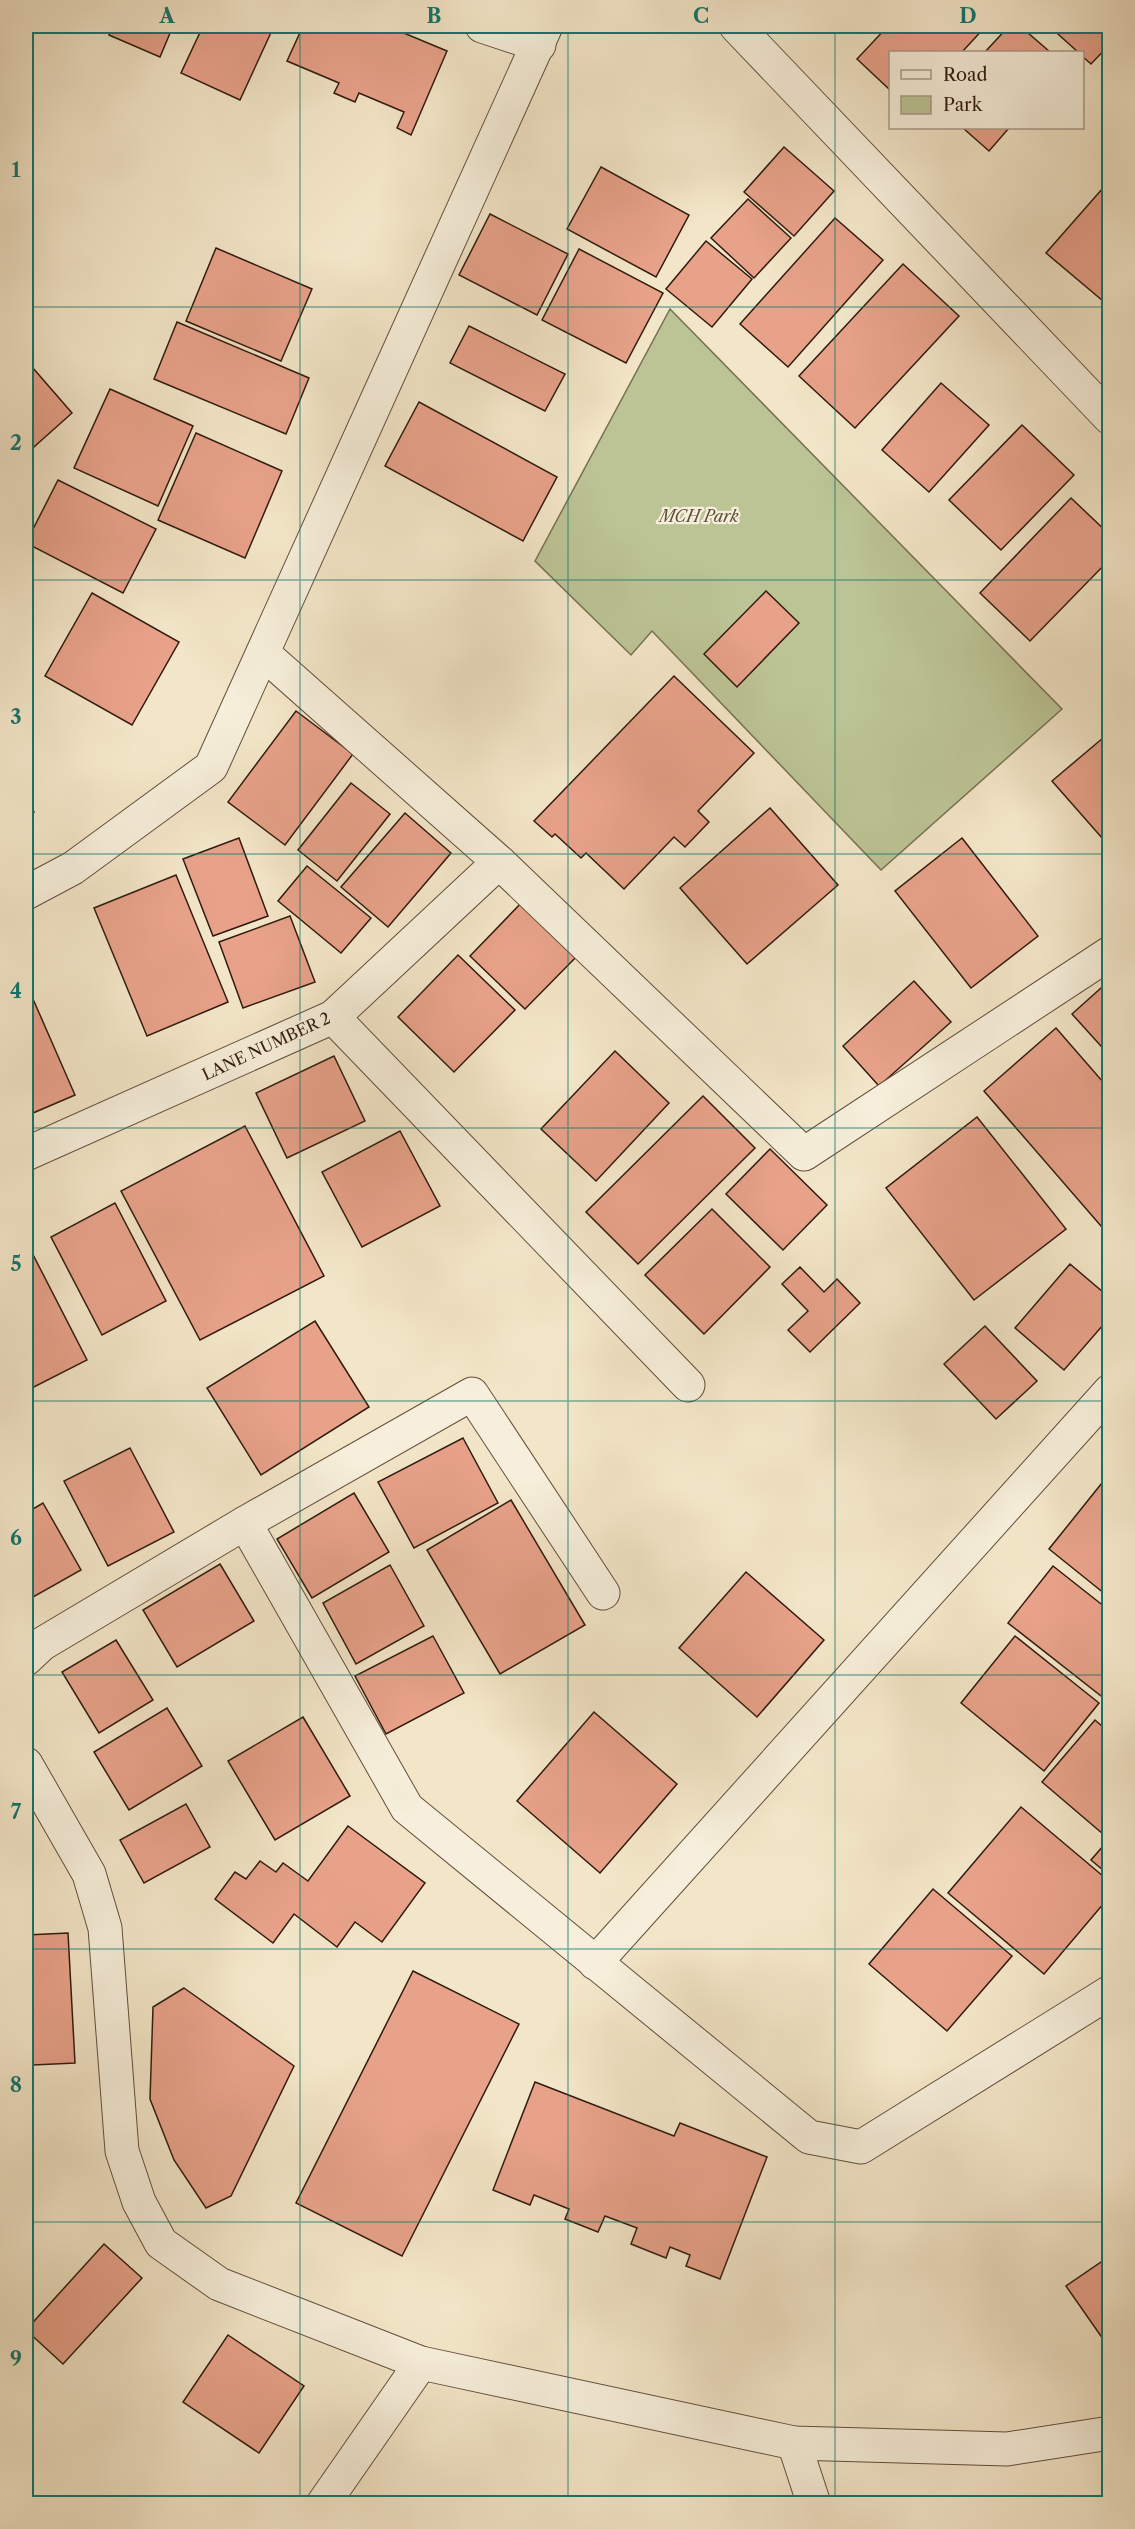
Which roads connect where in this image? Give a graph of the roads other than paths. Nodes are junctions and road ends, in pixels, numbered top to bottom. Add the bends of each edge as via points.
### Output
1 (482, 26) edge
2 (736, 26) edge
3 (543, 35) edge
4 (1110, 418) edge
5 (263, 653) junction
6 (499, 862) junction
7 (26, 893) edge
8 (1110, 953) edge
9 (333, 1017) junction
10 (26, 1154) edge
11 (688, 1385) dead end
12 (1110, 1391) edge
13 (245, 1523) junction
14 (603, 1593) dead end
15 (26, 1659) edge
16 (26, 1764) edge
17 (595, 1963) junction
18 (1110, 1992) edge
19 (421, 2363) junction
20 (1110, 2433) edge
21 (794, 2443) junction
22 (322, 2504) edge
23 (814, 2504) edge

1 - 3 street
2 - 4 street
3 - 5 street
5 - 6 street
5 - 7 street via 211,767 73,868
6 - 8 street via 804,1154
6 - 9 street, LANE NUMBER 2
9 - 10 street, LANE NUMBER 2
9 - 11 street
12 - 17 street
13 - 14 street via 472,1394
13 - 15 street via 42,1644
13 - 17 street via 407,1808
16 - 19 street via 89,1874 105,1928 122,2151 139,2202 161,2243 219,2284
17 - 18 street via 809,2137 861,2147
19 - 21 street
19 - 22 street
20 - 21 street via 1007,2449
21 - 23 street

